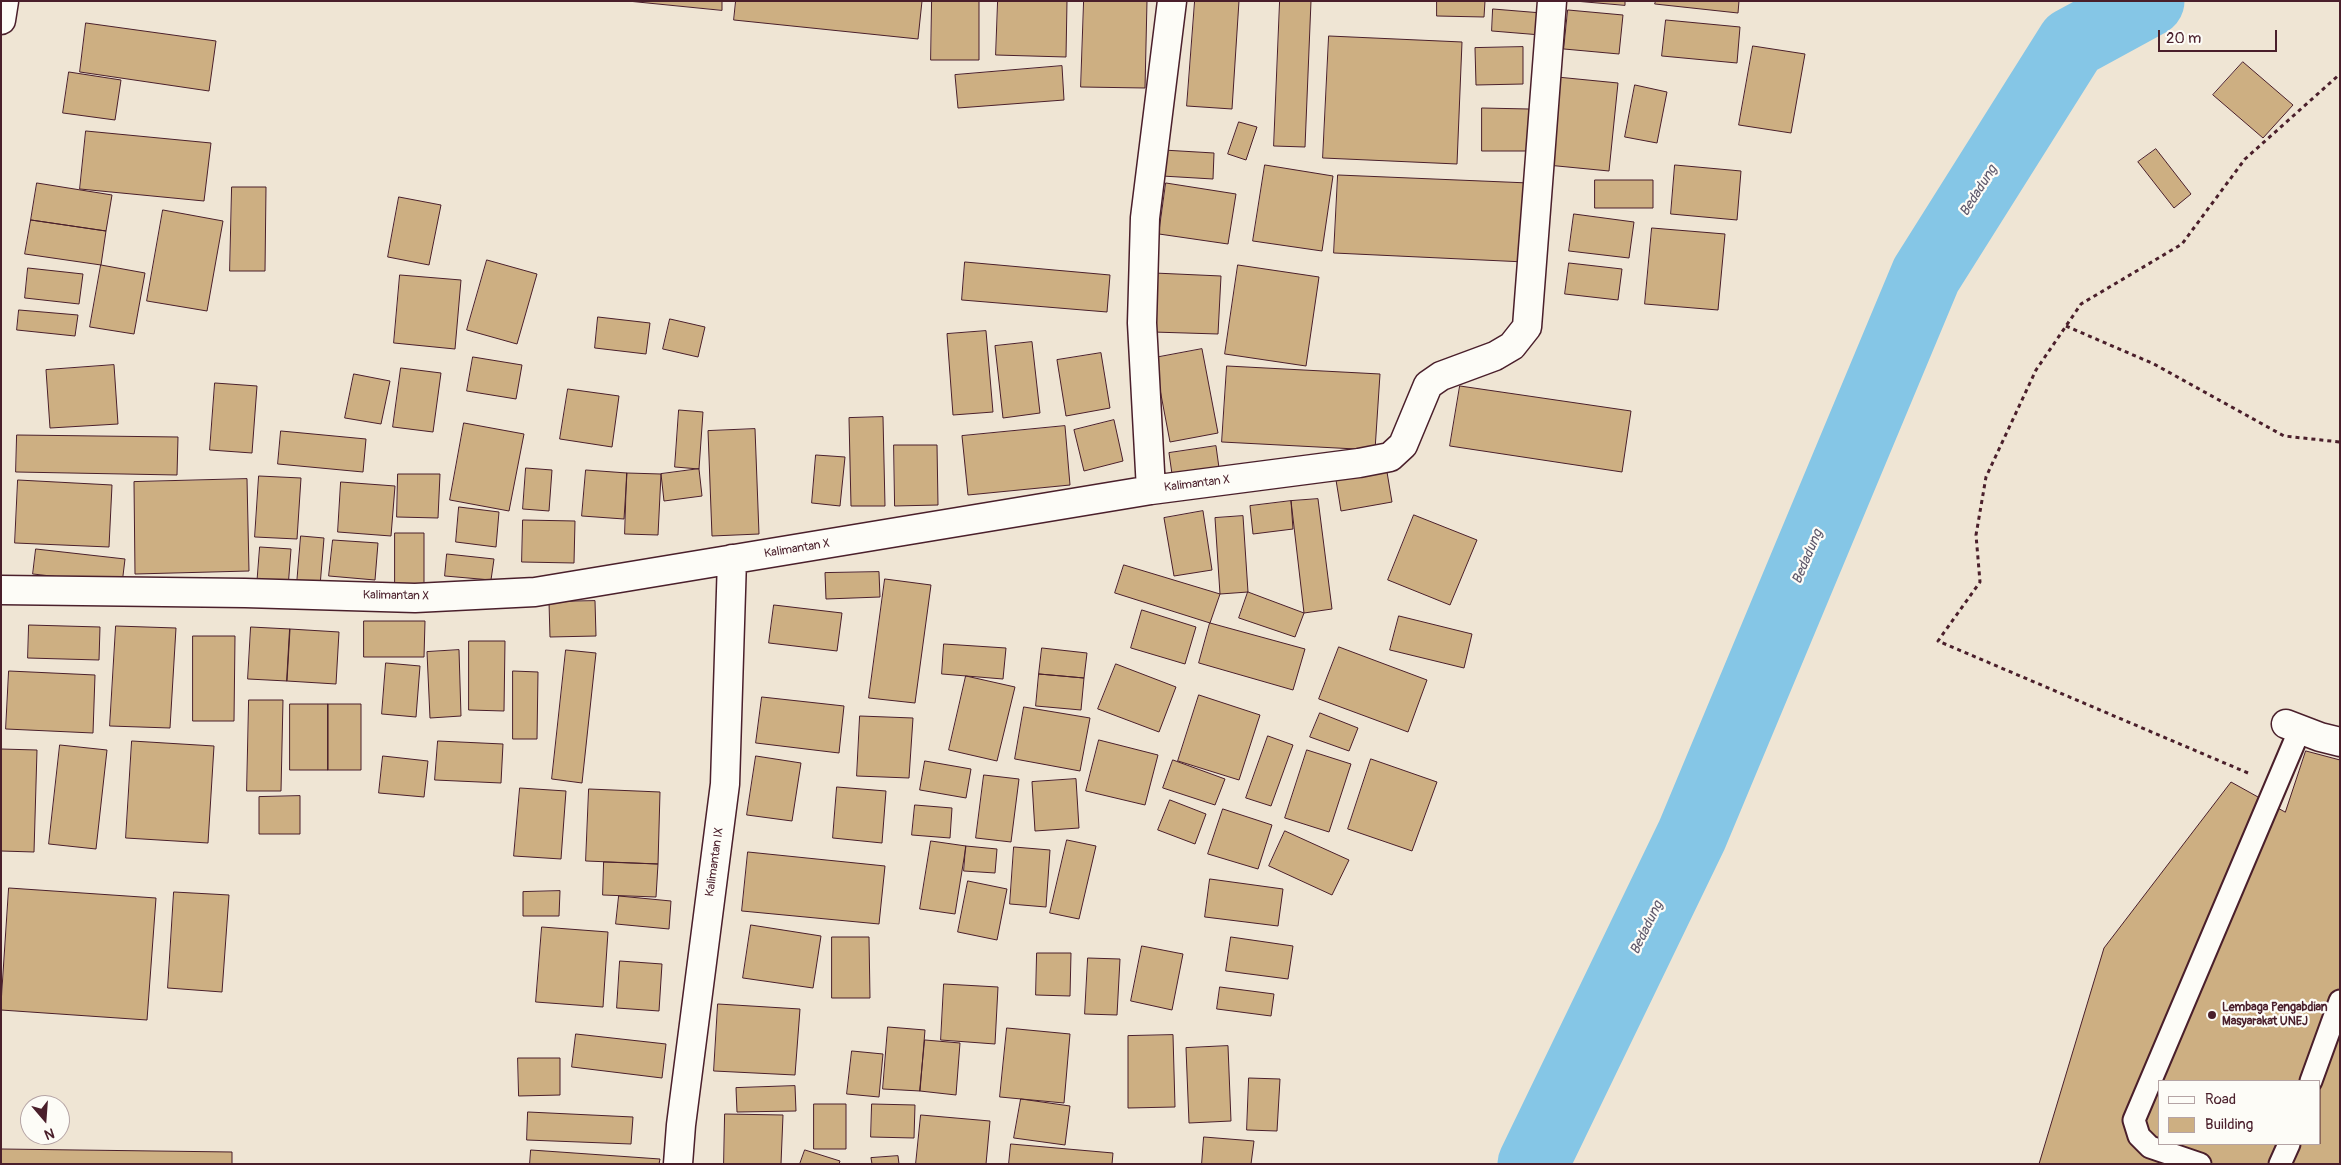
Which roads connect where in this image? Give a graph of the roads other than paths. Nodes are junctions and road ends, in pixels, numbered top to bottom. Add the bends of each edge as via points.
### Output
1 (4, 1) edge
2 (1172, 1) edge
3 (1552, 1) edge
4 (1, 20) edge
5 (1151, 490) junction
6 (732, 559) junction
7 (1, 590) edge
8 (2293, 727) joint
9 (2340, 742) edge
10 (2340, 1001) edge
11 (2311, 1080) edge
12 (2288, 1145) edge
13 (678, 1164) edge
14 (2200, 1164) edge
15 (2280, 1164) edge

1 - 4 street
2 - 5 street via 1145,218 1142,323
3 - 5 street, Kalimantan X via 1527,327 1512,346 1441,376 1428,385 1403,445 1390,458
5 - 6 street, Kalimantan X
6 - 7 street, Kalimantan X via 535,592 415,598
6 - 13 street, Kalimantan IX via 725,784
8 - 9 street
8 - 14 lane via 2134,1120 2139,1136 2150,1147
10 - 11 lane
12 - 15 lane

